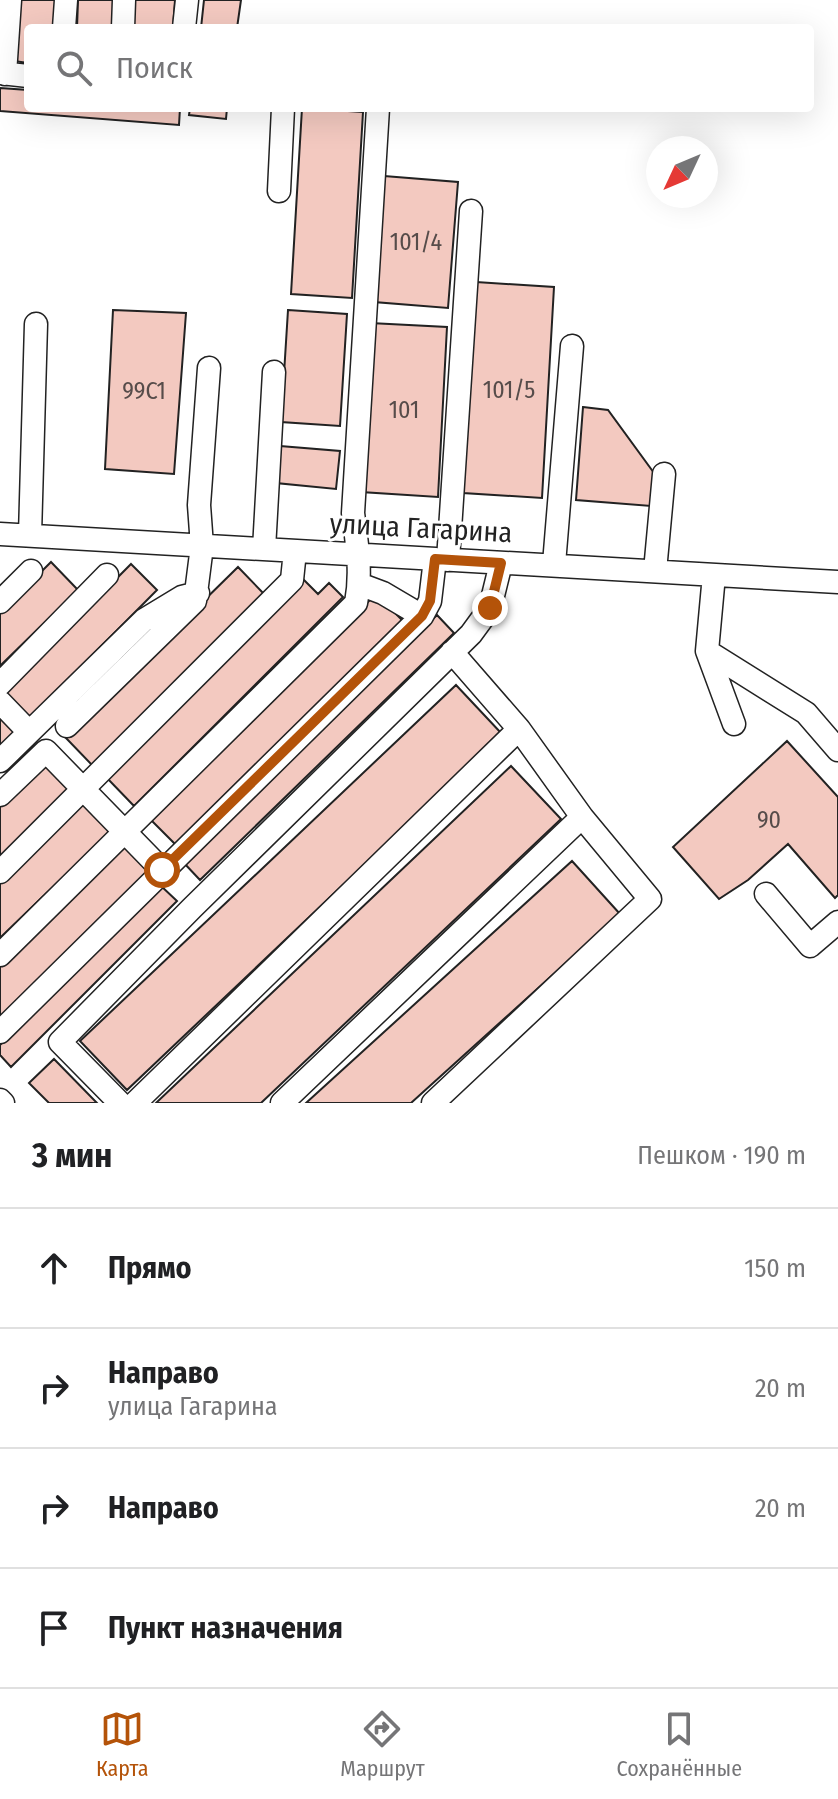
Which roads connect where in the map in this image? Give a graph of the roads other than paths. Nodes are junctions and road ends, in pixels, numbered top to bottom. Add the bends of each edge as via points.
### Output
1 (10, 0) edge
2 (66, 0) edge
3 (124, 0) edge
4 (187, 0) edge
5 (64, 24) edge
6 (123, 24) edge
7 (184, 24) edge
8 (2, 74) edge
9 (24, 76) edge
10 (283, 112) edge
11 (378, 112) edge
12 (279, 191) dead end
13 (471, 211) dead end
14 (36, 324) dead end
15 (572, 346) dead end
16 (209, 368) dead end
17 (274, 372) dead end
18 (664, 474) dead end
19 (0, 534) edge
20 (30, 535) junction
21 (202, 546) junction
22 (264, 549) junction
23 (295, 551) junction
24 (359, 555) junction
25 (442, 560) junction
26 (501, 563) junction
27 (554, 564) junction
28 (31, 571) dead end
29 (655, 571) junction
30 (107, 575) dead end
31 (714, 575) junction
32 (838, 582) edge
33 (359, 584) junction
34 (198, 593) junction
35 (0, 602) edge
36 (422, 616) junction
37 (707, 651) junction
38 (452, 652) junction
39 (0, 684) edge
40 (0, 702) edge
41 (734, 724) dead end
42 (67, 726) dead end
43 (519, 729) junction
44 (29, 732) junction
45 (838, 750) edge
46 (0, 761) edge
47 (83, 790) junction
48 (0, 795) edge
49 (582, 817) junction
50 (123, 832) junction
51 (162, 870) junction
52 (0, 872) edge
53 (766, 894) dead end
54 (838, 922) edge
55 (0, 955) edge
56 (0, 1032) edge
57 (120, 1103) edge
58 (135, 1103) edge
59 (282, 1103) edge
60 (433, 1103) edge

1 - 8 street
2 - 5 street
3 - 6 street
4 - 7 street
8 - 9 street
10 - 12 street
11 - 24 street via 353,513
13 - 25 street
14 - 20 street
15 - 27 street
16 - 21 street via 199,505
17 - 22 street
18 - 29 street
19 - 20 street, улица Гагарина
20 - 21 street, улица Гагарина
21 - 22 street, улица Гагарина
21 - 34 street
22 - 23 street, улица Гагарина
23 - 24 street, улица Гагарина
23 - 47 street via 292,580
24 - 25 street, улица Гагарина
24 - 33 street
25 - 26 street, улица Гагарина
25 - 36 street
26 - 27 street, улица Гагарина
26 - 38 street via 490,608
27 - 29 street, улица Гагарина
28 - 35 street
29 - 31 street, улица Гагарина
30 - 39 street
31 - 32 street, улица Гагарина
31 - 37 street
33 - 36 street
33 - 50 street via 356,603
34 - 42 street
34 - 44 street via 144,620
36 - 51 street
37 - 41 street
37 - 45 street via 806,713
38 - 43 street
38 - 57 street via 60,1042
40 - 44 street
43 - 49 street
43 - 58 street
44 - 46 street
47 - 48 street via 46,751
47 - 50 street
47 - 52 street
49 - 59 street
49 - 60 street via 650,899
50 - 51 street
50 - 55 street
51 - 56 street
53 - 54 street via 810,946

